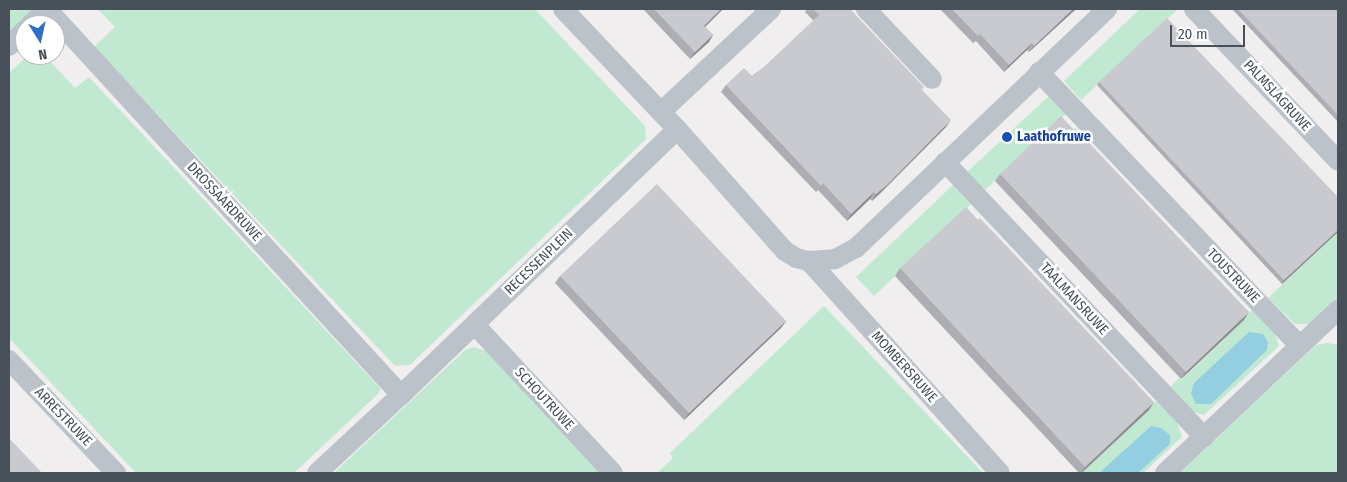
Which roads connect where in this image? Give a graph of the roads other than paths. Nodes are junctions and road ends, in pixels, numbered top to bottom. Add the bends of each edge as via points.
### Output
1 (47, 9) edge
2 (563, 9) edge
3 (770, 9) edge
4 (866, 9) edge
5 (1107, 9) edge
6 (1194, 9) edge
7 (1039, 72) junction
8 (932, 79) dead end
9 (661, 112) junction
10 (677, 129) junction
11 (1338, 161) edge
12 (945, 162) junction
13 (809, 262) junction
14 (1338, 310) edge
15 (475, 325) junction
16 (1299, 345) junction
17 (9, 360) edge
18 (401, 395) junction
19 (1204, 437) junction
20 (116, 473) edge
21 (317, 473) edge
22 (613, 473) edge
23 (1000, 473) edge
24 (1165, 473) edge

1 - 18 street, DROSSAARDRUWE
2 - 9 street
3 - 9 street
4 - 8 street
5 - 7 street
6 - 11 street, PALMSLAGRUWE
7 - 12 street
7 - 16 street, TOUSTRUWE
9 - 10 street
10 - 13 street via 785,251
10 - 15 street, RECESSENPLEIN
12 - 13 street via 856,248 835,260
12 - 19 street, TAALMANSRUWE
13 - 23 street, MOMBERSRUWE
14 - 16 street
15 - 18 street, RECESSENPLEIN
15 - 22 street, SCHOUTRUWE
16 - 19 street
17 - 20 street, ARRESTRUWE
18 - 21 street, RECESSENPLEIN
19 - 24 street

